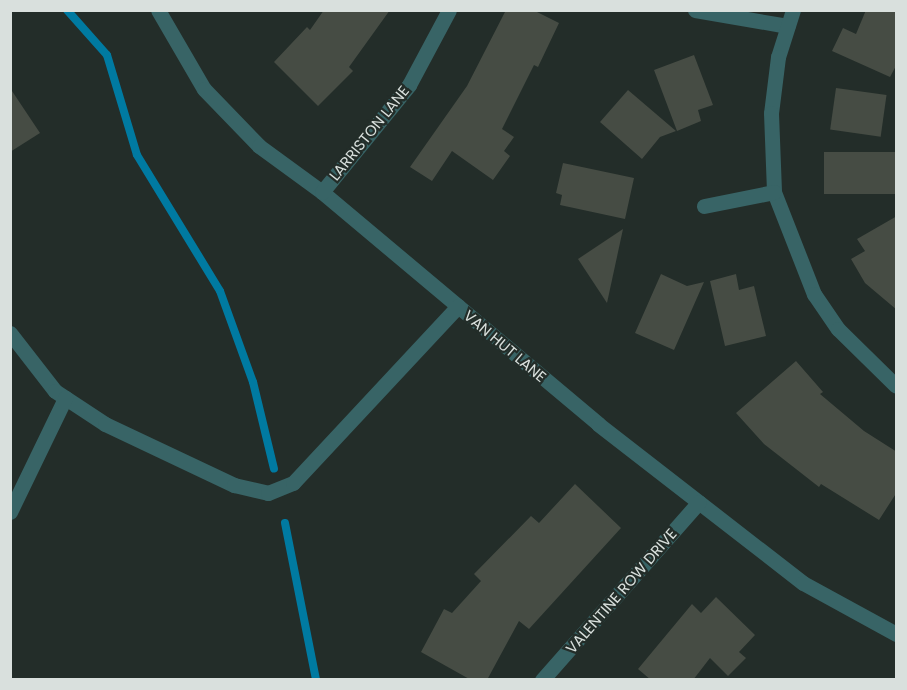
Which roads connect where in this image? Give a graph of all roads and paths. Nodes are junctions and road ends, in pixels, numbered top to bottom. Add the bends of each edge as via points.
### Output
1 (158, 10) edge
2 (449, 10) edge
3 (695, 10) edge
4 (793, 10) edge
5 (788, 26) junction
6 (322, 192) junction
7 (774, 192) junction
8 (704, 206) dead end
9 (458, 306) junction
10 (10, 333) edge
11 (897, 386) edge
12 (65, 398) junction
13 (699, 502) junction
14 (10, 512) edge
15 (897, 634) edge
16 (542, 680) edge

1 - 6 street, VAN HUT LANE via 204,89 259,146
2 - 6 street, LARRISTON LANE via 409,85
3 - 5 street
4 - 5 street
5 - 7 street via 778,57 771,113
6 - 9 street, VAN HUT LANE
7 - 8 street
7 - 11 street via 814,294 838,329
9 - 12 street via 293,483 268,493 223,480 105,424
9 - 13 street, VAN HUT LANE via 598,424
10 - 12 street via 55,391
12 - 14 street
13 - 15 street, VAN HUT LANE via 803,583
13 - 16 street, VALENTINE ROW DRIVE

